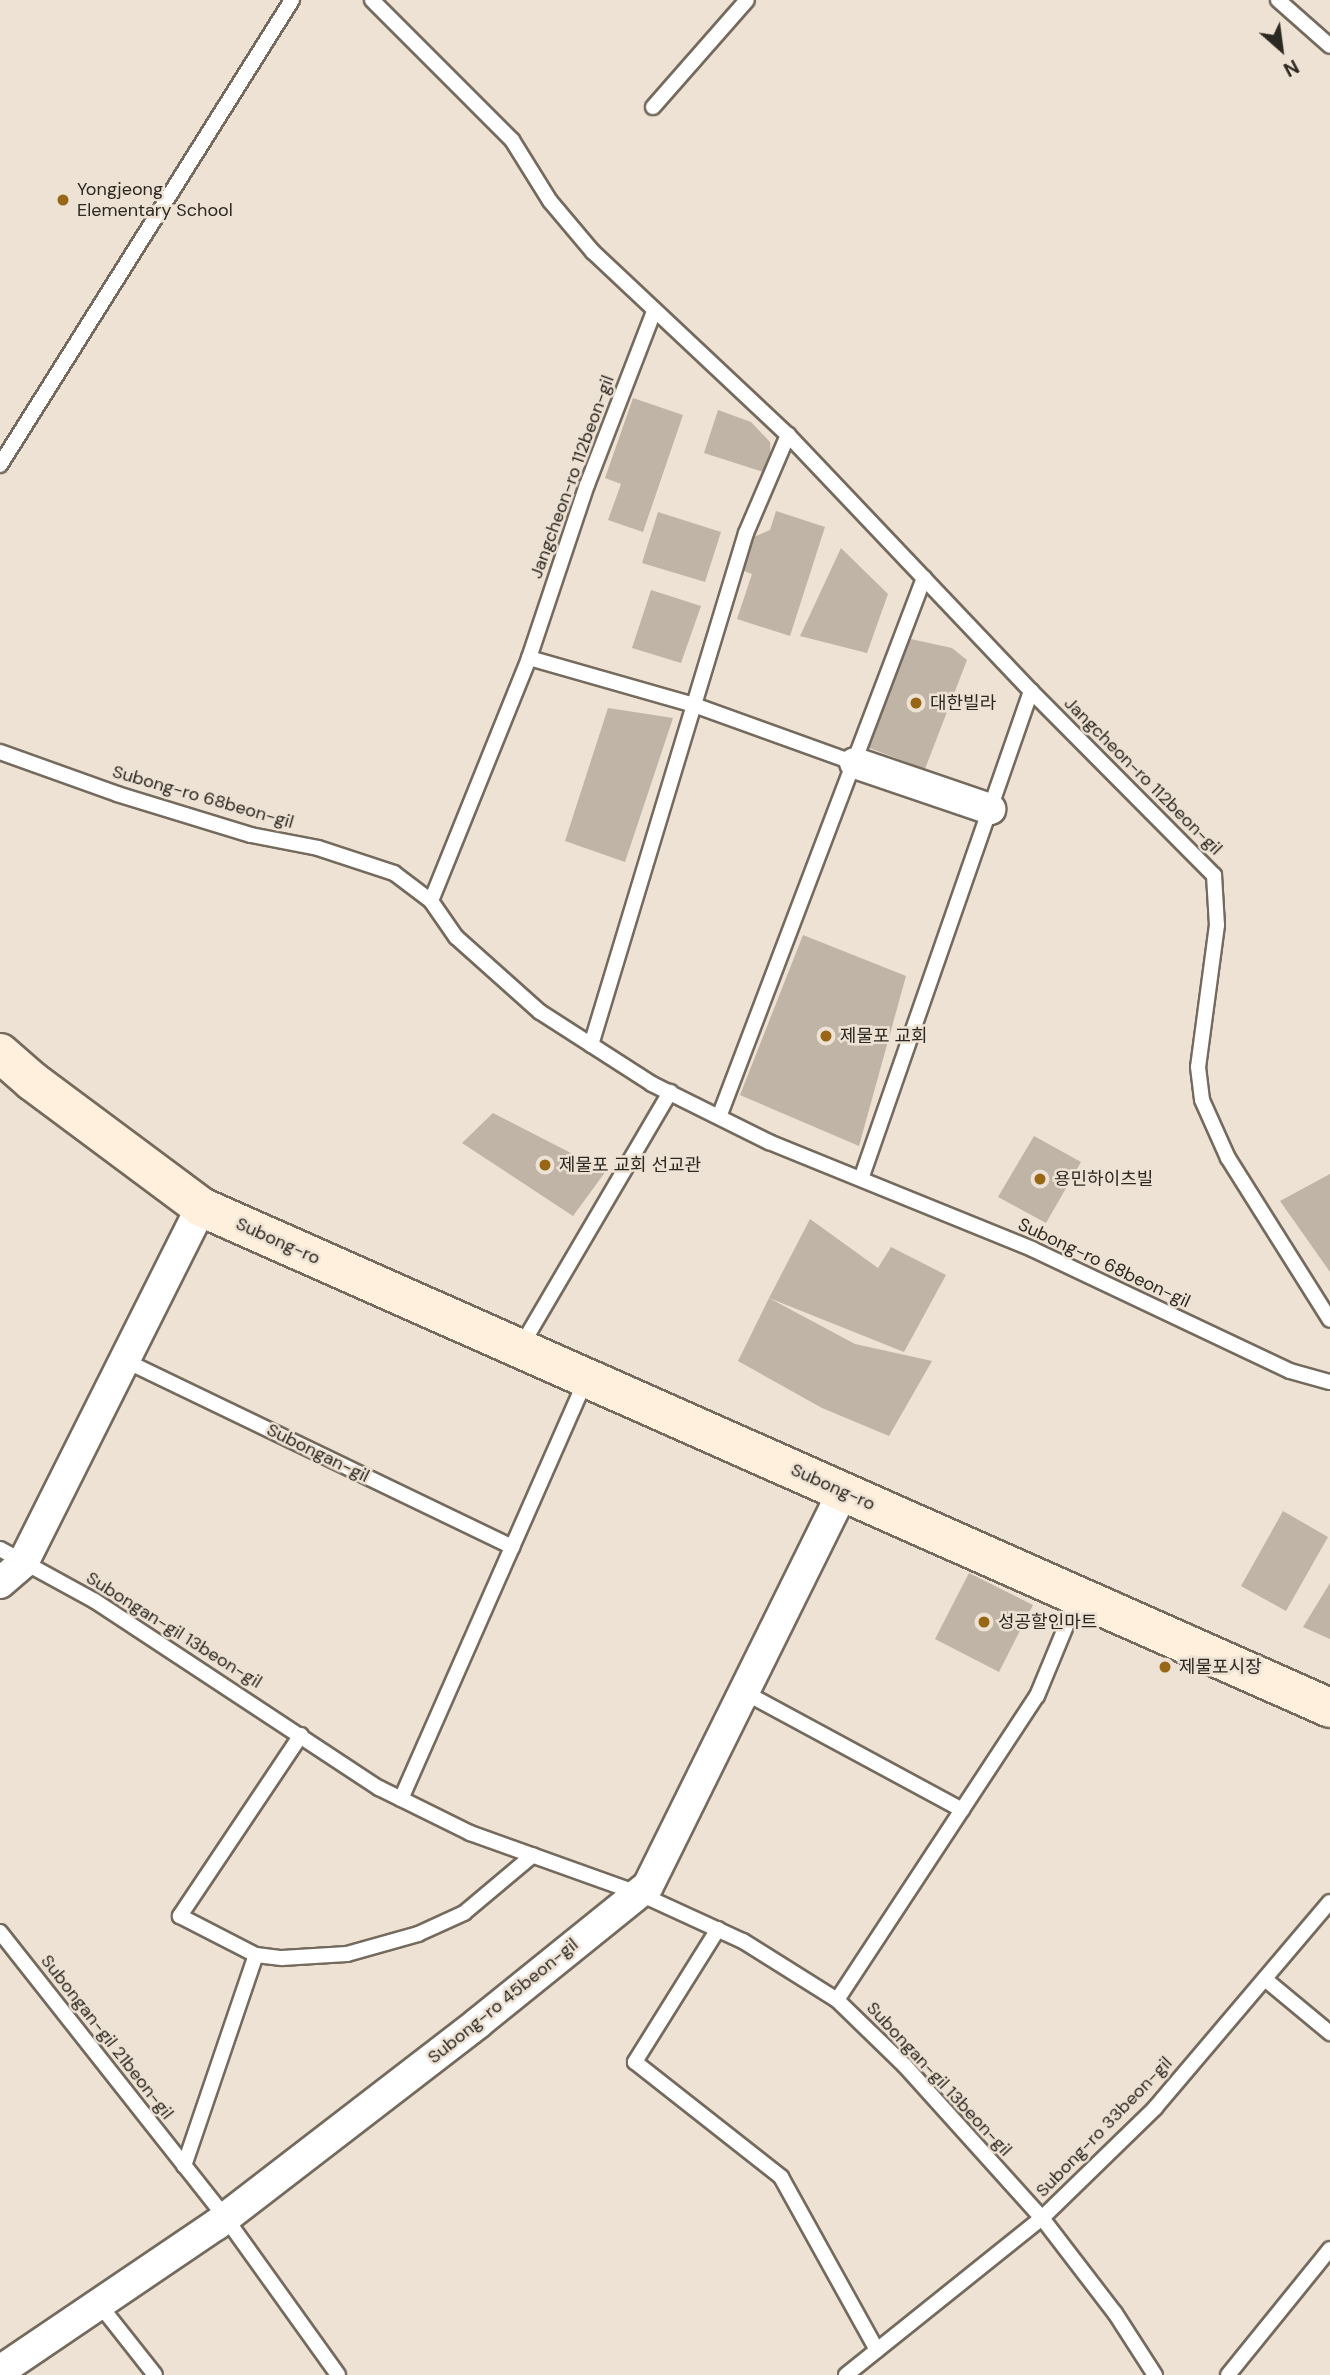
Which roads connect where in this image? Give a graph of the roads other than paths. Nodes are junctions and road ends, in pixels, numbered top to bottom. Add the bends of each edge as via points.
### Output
1 (292, 0) edge
2 (372, 0) edge
3 (747, 0) edge
4 (1278, 0) edge
5 (1330, 46) edge
6 (653, 107) dead end
7 (654, 311) junction
8 (788, 436) junction
9 (0, 465) edge
10 (924, 578) junction
11 (529, 658) junction
12 (1031, 691) junction
13 (694, 705) junction
14 (0, 752) edge
15 (855, 763) junction
16 (990, 809) junction
17 (431, 901) junction
18 (591, 1045) junction
19 (0, 1053) edge
20 (670, 1093) junction
21 (719, 1117) junction
22 (861, 1179) junction
23 (201, 1207) junction
24 (1330, 1320) edge
25 (520, 1348) junction
26 (124, 1360) junction
27 (587, 1378) junction
28 (1330, 1382) edge
29 (843, 1492) junction
30 (512, 1547) junction
31 (11, 1556) edge
32 (0, 1583) edge
33 (1078, 1596) junction
34 (744, 1692) junction
35 (1330, 1708) edge
36 (301, 1735) junction
37 (401, 1799) junction
38 (962, 1810) junction
39 (533, 1855) junction
40 (638, 1893) junction
41 (1330, 1902) edge
42 (718, 1930) junction
43 (0, 1932) edge
44 (256, 1955) junction
45 (1265, 1979) junction
46 (837, 2000) junction
47 (1330, 2033) edge
48 (184, 2165) junction
49 (225, 2217) junction
50 (1042, 2218) junction
51 (1330, 2249) edge
52 (99, 2304) junction
53 (877, 2350) junction
54 (0, 2371) edge
55 (155, 2375) edge
56 (338, 2375) edge
57 (846, 2375) edge
58 (1155, 2375) edge
59 (1228, 2375) edge

1 - 9 lane
2 - 7 lane, Jangcheon-ro 112beon-gil via 512,140 567,222
3 - 6 lane
4 - 5 lane
7 - 8 lane, Jangcheon-ro 112beon-gil
7 - 11 lane, Jangcheon-ro 112beon-gil via 587,485
8 - 10 lane, Jangcheon-ro 112beon-gil
8 - 13 lane via 746,533
10 - 12 lane, Jangcheon-ro 112beon-gil
10 - 15 lane
11 - 13 lane
11 - 17 lane
12 - 16 lane
12 - 24 lane, Jangcheon-ro 112beon-gil via 1214,875 1217,925 1198,1067 1202,1100 1228,1158
13 - 15 lane
13 - 18 lane
14 - 17 lane, Subong-ro 68beon-gil via 117,794 394,873
15 - 16 street
15 - 21 lane
16 - 22 lane
17 - 18 lane, Subong-ro 68beon-gil via 456,937 540,1012
18 - 20 lane, Subong-ro 68beon-gil
19 - 23 street, Subong-ro via 32,1082
20 - 21 lane, Subong-ro 68beon-gil
20 - 25 lane
21 - 22 lane, Subong-ro 68beon-gil
22 - 28 lane, Subong-ro 68beon-gil via 1032,1250 1290,1371
23 - 25 street, Subong-ro
23 - 26 street
25 - 27 street, Subong-ro
26 - 30 lane, Subongan-gil
26 - 31 street
27 - 29 street, Subong-ro
27 - 30 lane
29 - 33 street, Subong-ro
29 - 34 street, Subong-ro 45beon-gil
30 - 37 lane
31 - 32 street
31 - 36 lane, Subongan-gil 13beon-gil via 95,1601
33 - 35 street, Subong-ro
33 - 38 lane via 1037,1696
34 - 38 lane
34 - 40 street, Subong-ro 45beon-gil via 648,1886
36 - 37 lane, Subongan-gil 13beon-gil
36 - 44 lane via 180,1916
37 - 39 lane, Subongan-gil 13beon-gil via 470,1833
38 - 46 lane
39 - 40 lane, Subongan-gil 13beon-gil
39 - 44 lane via 464,1913 418,1934 347,1954
40 - 42 lane, Subongan-gil 13beon-gil
40 - 49 street, Subong-ro 45beon-gil
41 - 45 lane, Subong-ro 33beon-gil
42 - 46 lane, Subongan-gil 13beon-gil
42 - 53 lane via 635,2062 781,2177
43 - 48 lane, Subongan-gil 21beon-gil
44 - 48 lane, Subongan-gil 21beon-gil
45 - 47 lane
45 - 50 lane, Subong-ro 33beon-gil via 1155,2108
46 - 50 lane, Subongan-gil 13beon-gil via 905,2066
48 - 49 lane, Subongan-gil 21beon-gil
49 - 52 street, Subong-ro 45beon-gil
49 - 56 lane, Subongan-gil 21beon-gil
50 - 53 lane, Subong-ro 33beon-gil
50 - 58 lane, Subongan-gil 13beon-gil via 1115,2313
51 - 59 lane
52 - 54 street, Subong-ro 45beon-gil
52 - 55 lane
53 - 57 lane, Subong-ro 33beon-gil

